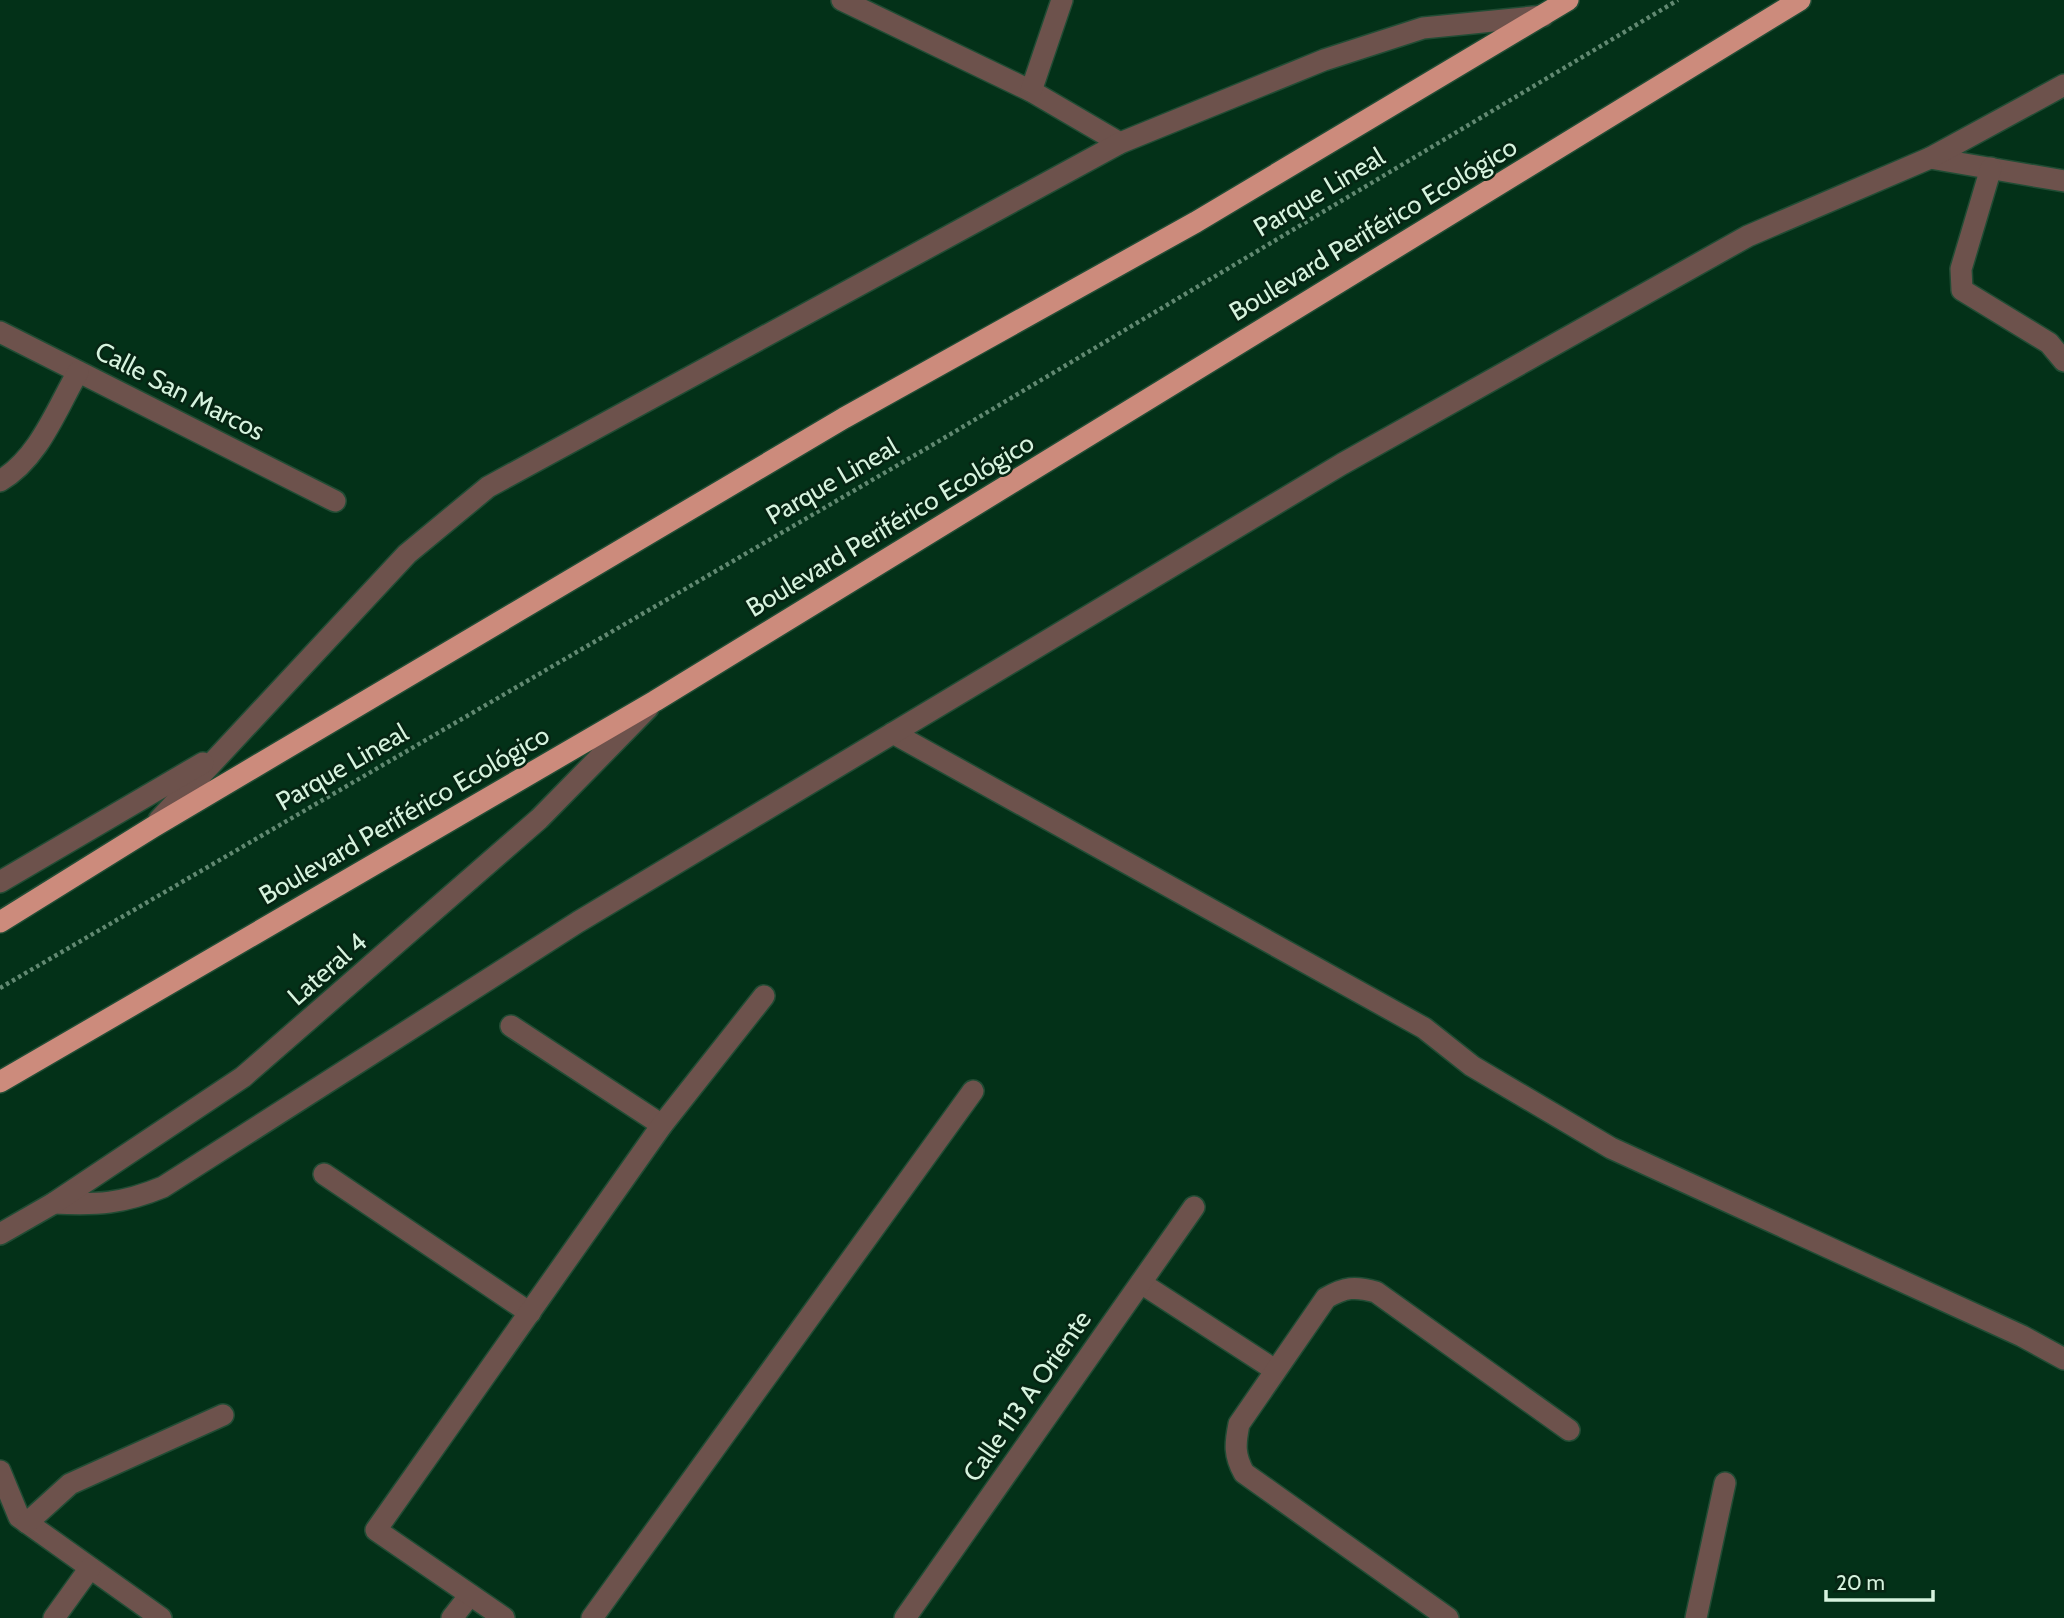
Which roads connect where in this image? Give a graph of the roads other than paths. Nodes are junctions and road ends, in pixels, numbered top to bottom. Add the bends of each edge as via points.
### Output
1 (842, 0) edge
2 (1062, 0) edge
3 (1568, 0) edge
4 (1800, 0) edge
5 (1543, 16) junction
6 (2064, 85) edge
7 (1031, 91) junction
8 (1120, 143) junction
9 (1930, 158) junction
10 (1992, 168) junction
11 (2064, 181) edge
12 (0, 332) edge
13 (2064, 361) edge
14 (78, 372) junction
15 (0, 481) edge
16 (335, 500) dead end
17 (655, 701) junction
18 (893, 733) junction
19 (223, 751) junction
20 (153, 827) junction
21 (0, 882) edge
22 (0, 922) edge
23 (764, 996) dead end
24 (511, 1026) dead end
25 (0, 1082) edge
26 (973, 1091) dead end
27 (663, 1125) junction
28 (324, 1174) dead end
29 (54, 1203) junction
30 (1194, 1207) dead end
31 (0, 1234) edge
32 (1141, 1283) junction
33 (530, 1313) junction
34 (2064, 1359) edge
35 (1275, 1370) junction
36 (223, 1415) dead end
37 (1569, 1430) dead end
38 (0, 1472) edge
39 (1725, 1483) dead end
40 (15, 1518) edge
41 (90, 1568) junction
42 (470, 1595) junction
43 (54, 1618) edge
44 (161, 1618) edge
45 (452, 1618) edge
46 (504, 1618) edge
47 (593, 1618) edge
48 (905, 1618) edge
49 (1448, 1618) edge
50 (1696, 1618) edge

1 - 7 street
2 - 7 street
3 - 5 highway
4 - 17 highway, Boulevard Periférico Ecológico
5 - 8 street via 1423,28 1324,60
5 - 20 highway via 1196,222 844,418
6 - 9 street
7 - 8 street
8 - 19 street via 488,487 407,554
9 - 10 street
9 - 18 street via 1748,236 1342,464
10 - 11 street
10 - 13 street via 1962,269 1962,290 2049,343
12 - 14 street, Calle San Marcos
14 - 15 street via 33,453
14 - 16 street, Calle San Marcos
17 - 25 highway, Boulevard Periférico Ecológico
17 - 29 street, Lateral 4 via 539,819 243,1077
18 - 29 street via 578,922 163,1187 102,1205
18 - 34 street via 1424,1028 1472,1066 1611,1148
19 - 20 street
19 - 21 street
20 - 22 highway
23 - 27 street
24 - 27 street
26 - 47 street
27 - 33 street
28 - 33 street
29 - 31 street, Lateral 4
30 - 32 street, Calle 113 A Oriente
32 - 35 street
32 - 48 street, Calle 113 A Oriente
33 - 42 street via 376,1530
35 - 37 street via 1326,1298 1343,1288 1359,1288 1376,1292
35 - 49 street via 1239,1424 1236,1458 1244,1473
36 - 40 street via 70,1484
38 - 40 street
39 - 50 street
40 - 41 street
41 - 43 street
41 - 44 street
42 - 45 street
42 - 46 street

